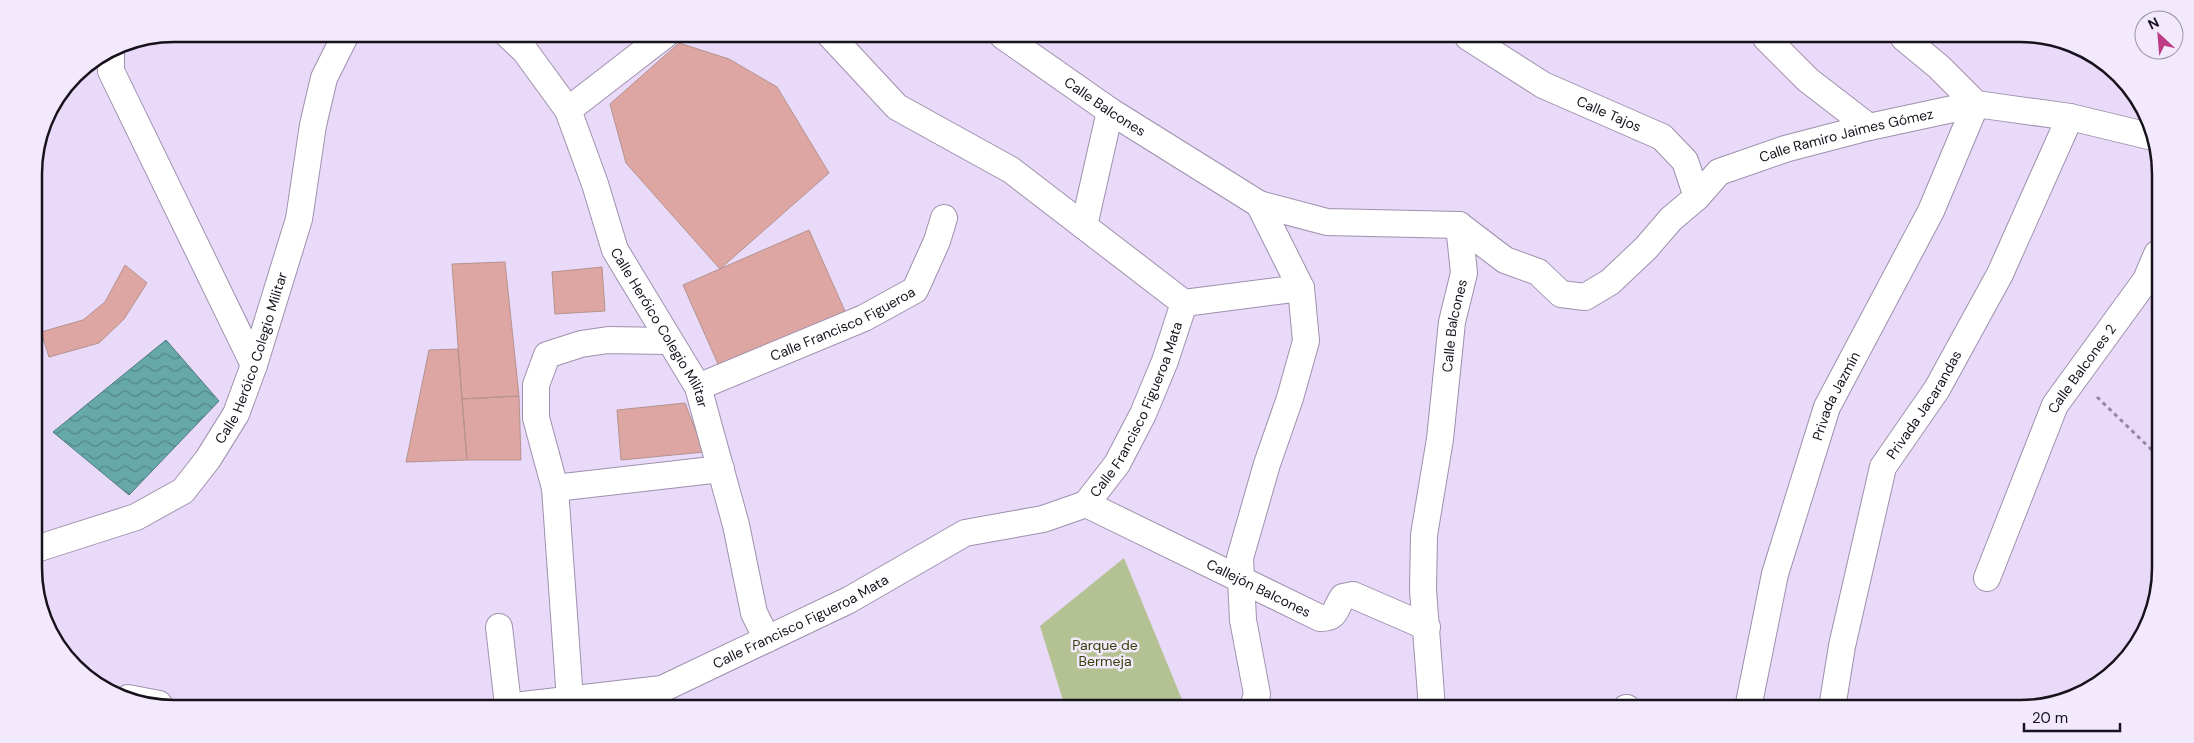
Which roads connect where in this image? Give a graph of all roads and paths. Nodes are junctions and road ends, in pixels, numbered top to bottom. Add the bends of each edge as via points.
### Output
1 (342, 42) edge
2 (515, 42) edge
3 (656, 42) edge
4 (836, 42) edge
5 (1012, 42) edge
6 (1476, 42) edge
7 (1770, 42) edge
8 (1909, 42) edge
9 (111, 59) edge
10 (1976, 104) junction
11 (568, 110) junction
12 (1110, 111) junction
13 (2070, 117) junction
14 (1869, 126) junction
15 (2146, 135) edge
16 (1697, 197) junction
17 (1259, 204) junction
18 (944, 218) dead end
19 (1459, 225) junction
20 (1084, 226) junction
21 (2152, 266) edge
22 (1301, 288) junction
23 (1184, 303) junction
24 (668, 341) junction
25 (254, 365) junction
26 (2075, 376) junction
27 (698, 387) junction
28 (2152, 450) edge
29 (721, 469) junction
30 (555, 488) junction
31 (1086, 504) junction
32 (42, 547) edge
33 (1241, 578) junction
34 (1987, 578) dead end
35 (499, 627) dead end
36 (1427, 627) junction
37 (767, 639) junction
38 (507, 700) edge
39 (570, 700) joint
40 (1255, 700) edge
41 (1432, 700) edge
42 (1750, 700) edge
43 (1833, 700) edge

1 - 25 street, Calle Heróico Colegio Militar via 324,78 313,125 299,220
2 - 11 street, Calle Heróico Colegio Militar
3 - 11 street
4 - 20 street, Calle Francisco Figueroa Mata via 897,107 1010,170
5 - 12 street, Calle Balcones
6 - 16 street, Calle Tajos via 1543,85 1662,137 1685,161
7 - 14 street via 1808,80
8 - 10 street
9 - 25 street via 110,71
10 - 13 street
10 - 14 street, Calle Ramiro Jaimes Gómez
10 - 42 street, Privada Jazmín via 1931,211 1827,407 1775,574
11 - 24 street, Calle Heróico Colegio Militar via 615,250
12 - 17 street, Calle Balcones
12 - 20 street
13 - 15 street
13 - 43 street, Privada Jacarandas via 2000,274 1937,389 1883,467 1842,646
14 - 16 street, Calle Ramiro Jaimes Gómez via 1785,149 1719,172
16 - 19 street via 1610,282 1585,297 1561,294 1538,272 1505,260
17 - 19 street, Calle Balcones via 1327,222
17 - 22 street
18 - 27 street, Calle Francisco Figueroa via 915,290 864,318
19 - 36 street, Calle Balcones via 1464,273 1452,322 1440,439 1424,535 1423,590
20 - 23 street, Calle Francisco Figueroa Mata
21 - 26 street, Calle Balcones 2 via 2146,280
22 - 23 street
22 - 33 street via 1306,341 1240,558
23 - 31 street, Calle Francisco Figueroa Mata via 1143,414 1117,464
24 - 27 street, Calle Heróico Colegio Militar
24 - 30 street via 608,340 581,344 547,355 536,385 536,418
25 - 32 street, Calle Heróico Colegio Militar via 236,414 184,491 136,516
26 - 28 path
26 - 34 street, Calle Balcones 2 via 2055,405
27 - 29 street, Calle Heróico Colegio Militar
29 - 30 street
29 - 37 street, Calle Heróico Colegio Militar via 754,613
30 - 39 street
31 - 33 street, Callejón Balcones
31 - 37 street, Calle Francisco Figueroa Mata via 1043,519 965,533 849,600
33 - 36 street, Callejón Balcones via 1320,618 1334,614 1343,597 1353,595
33 - 40 street via 1243,620 1257,694
35 - 38 street
36 - 41 street, Calle Balcones
37 - 39 street, Calle Francisco Figueroa Mata via 662,689

